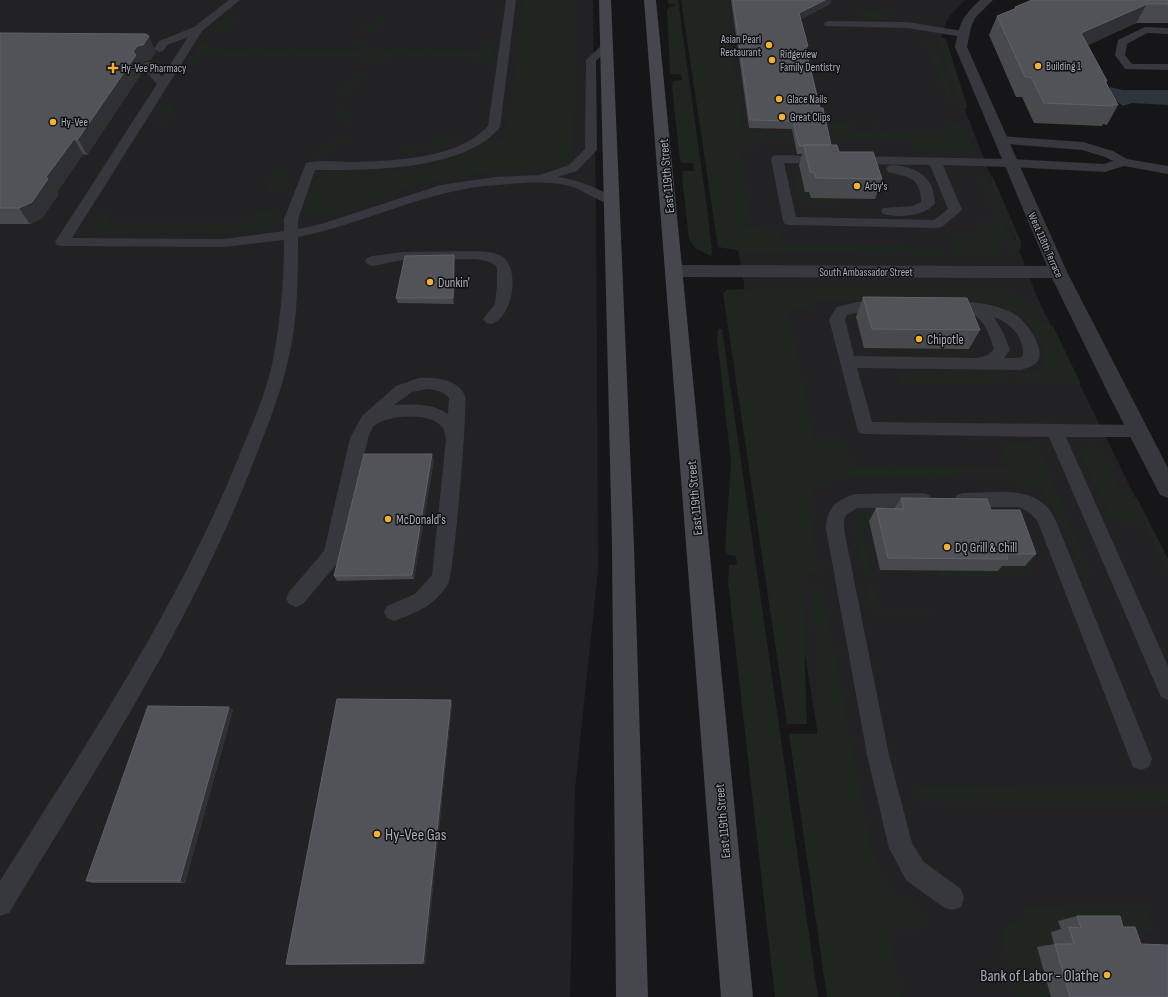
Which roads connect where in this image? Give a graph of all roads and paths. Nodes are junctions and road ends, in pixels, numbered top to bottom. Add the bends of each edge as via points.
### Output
1 (235, 0) edge
2 (511, 0) edge
3 (605, 0) edge
4 (650, 0) edge
5 (987, 0) edge
6 (829, 24) dead end
7 (198, 29) junction
8 (1168, 31) edge
9 (963, 34) junction
10 (607, 46) junction
11 (159, 49) dead end
12 (149, 64) dead end
13 (1168, 67) edge
14 (163, 84) junction
15 (1000, 140) junction
16 (935, 162) junction
17 (1123, 162) junction
18 (1010, 163) junction
19 (779, 168) junction
20 (1168, 170) edge
21 (539, 179) junction
22 (612, 202) junction
23 (787, 209) junction
24 (291, 234) junction
25 (372, 261) dead end
26 (674, 271) junction
27 (1058, 272) junction
28 (896, 307) edge
29 (934, 308) edge
30 (972, 308) junction
31 (491, 319) dead end
32 (848, 362) junction
33 (977, 364) junction
34 (368, 421) junction
35 (1054, 430) junction
36 (1138, 431) junction
37 (455, 438) junction
38 (1168, 489) edge
39 (296, 598) dead end
40 (394, 612) dead end
41 (1168, 690) edge
42 (1141, 759) dead end
43 (952, 898) dead end
44 (0, 904) edge
45 (632, 997) edge
46 (737, 997) edge

1 - 7 lane
2 - 24 lane via 494,126 488,134 476,142 446,153 410,161 373,166 310,166 291,219
3 - 10 main road
4 - 26 main road, East 119th Street
5 - 9 street, West 118th Terrace via 970,16
6 - 9 lane via 907,25
7 - 11 lane via 163,43
7 - 14 lane
8 - 13 lane via 1145,30 1122,42 1120,55 1129,67
9 - 15 street, West 118th Terrace via 961,48
10 - 21 lane via 592,60 590,150 573,168
10 - 22 main road
12 - 14 lane via 147,67
14 - 24 lane via 62,242 224,244
15 - 17 lane via 1083,146
15 - 18 street, West 118th Terrace
16 - 18 lane
16 - 19 lane via 777,159
16 - 23 lane via 955,210 937,224 790,222
17 - 18 lane via 1105,168
17 - 20 lane
18 - 27 street, West 118th Terrace
19 - 23 lane
19 - 23 lane via 906,170 917,175 924,183 929,196 928,203 922,209 911,211
21 - 22 lane via 573,183 592,190
21 - 24 lane via 495,181 442,189 324,228
22 - 45 main road via 623,546
24 - 44 lane via 291,287 282,355 269,402 227,508 190,584 136,681
25 - 31 lane via 403,256 478,255 497,260 503,265 504,273 502,305
26 - 27 street, South Ambassador Street
26 - 46 main road, East 119th Street
27 - 36 street, West 118th Terrace
28 - 32 lane via 857,307 842,311 837,319
29 - 30 lane
30 - 33 lane via 994,327 1002,350 994,359
30 - 33 lane via 1012,318 1022,329 1032,349 1031,359 1021,364
32 - 33 lane
32 - 35 lane via 865,428
34 - 37 lane via 390,412 413,410 436,414 450,424
34 - 37 lane via 406,388 424,384 443,385 457,397
34 - 39 lane via 359,438 333,554
35 - 36 lane
35 - 41 lane
36 - 38 street, West 118th Terrace
37 - 40 lane via 441,578 422,600
42 - 43 lane via 1050,526 1033,506 1020,500 854,501 840,510 835,518 835,529 878,755 901,848 915,871

